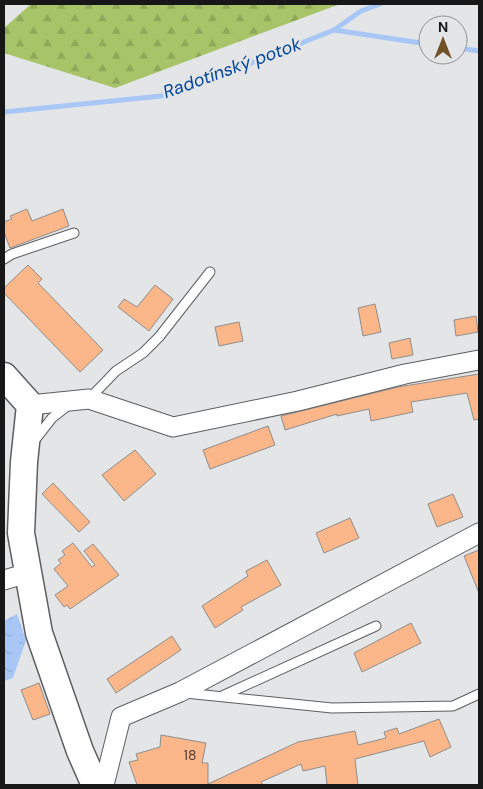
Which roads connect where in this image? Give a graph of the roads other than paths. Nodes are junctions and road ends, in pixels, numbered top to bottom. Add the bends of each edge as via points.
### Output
1 (74, 233) dead end
2 (4, 259) edge
3 (210, 272) dead end
4 (479, 360) edge
5 (4, 376) edge
6 (84, 399) junction
7 (30, 405) junction
8 (24, 462) junction
9 (479, 533) edge
10 (16, 577) edge
11 (376, 626) dead end
12 (180, 692) junction
13 (479, 694) edge
14 (222, 696) junction
15 (95, 785) edge
16 (104, 785) edge

1 - 2 lane
3 - 6 lane via 159,337
4 - 6 street via 173,427
5 - 7 street
6 - 7 street
6 - 8 lane via 60,412 40,432
7 - 8 street
8 - 10 street
9 - 12 street
10 - 15 street
11 - 14 lane
12 - 14 lane
12 - 16 street via 121,717
13 - 14 lane via 453,706 332,708

